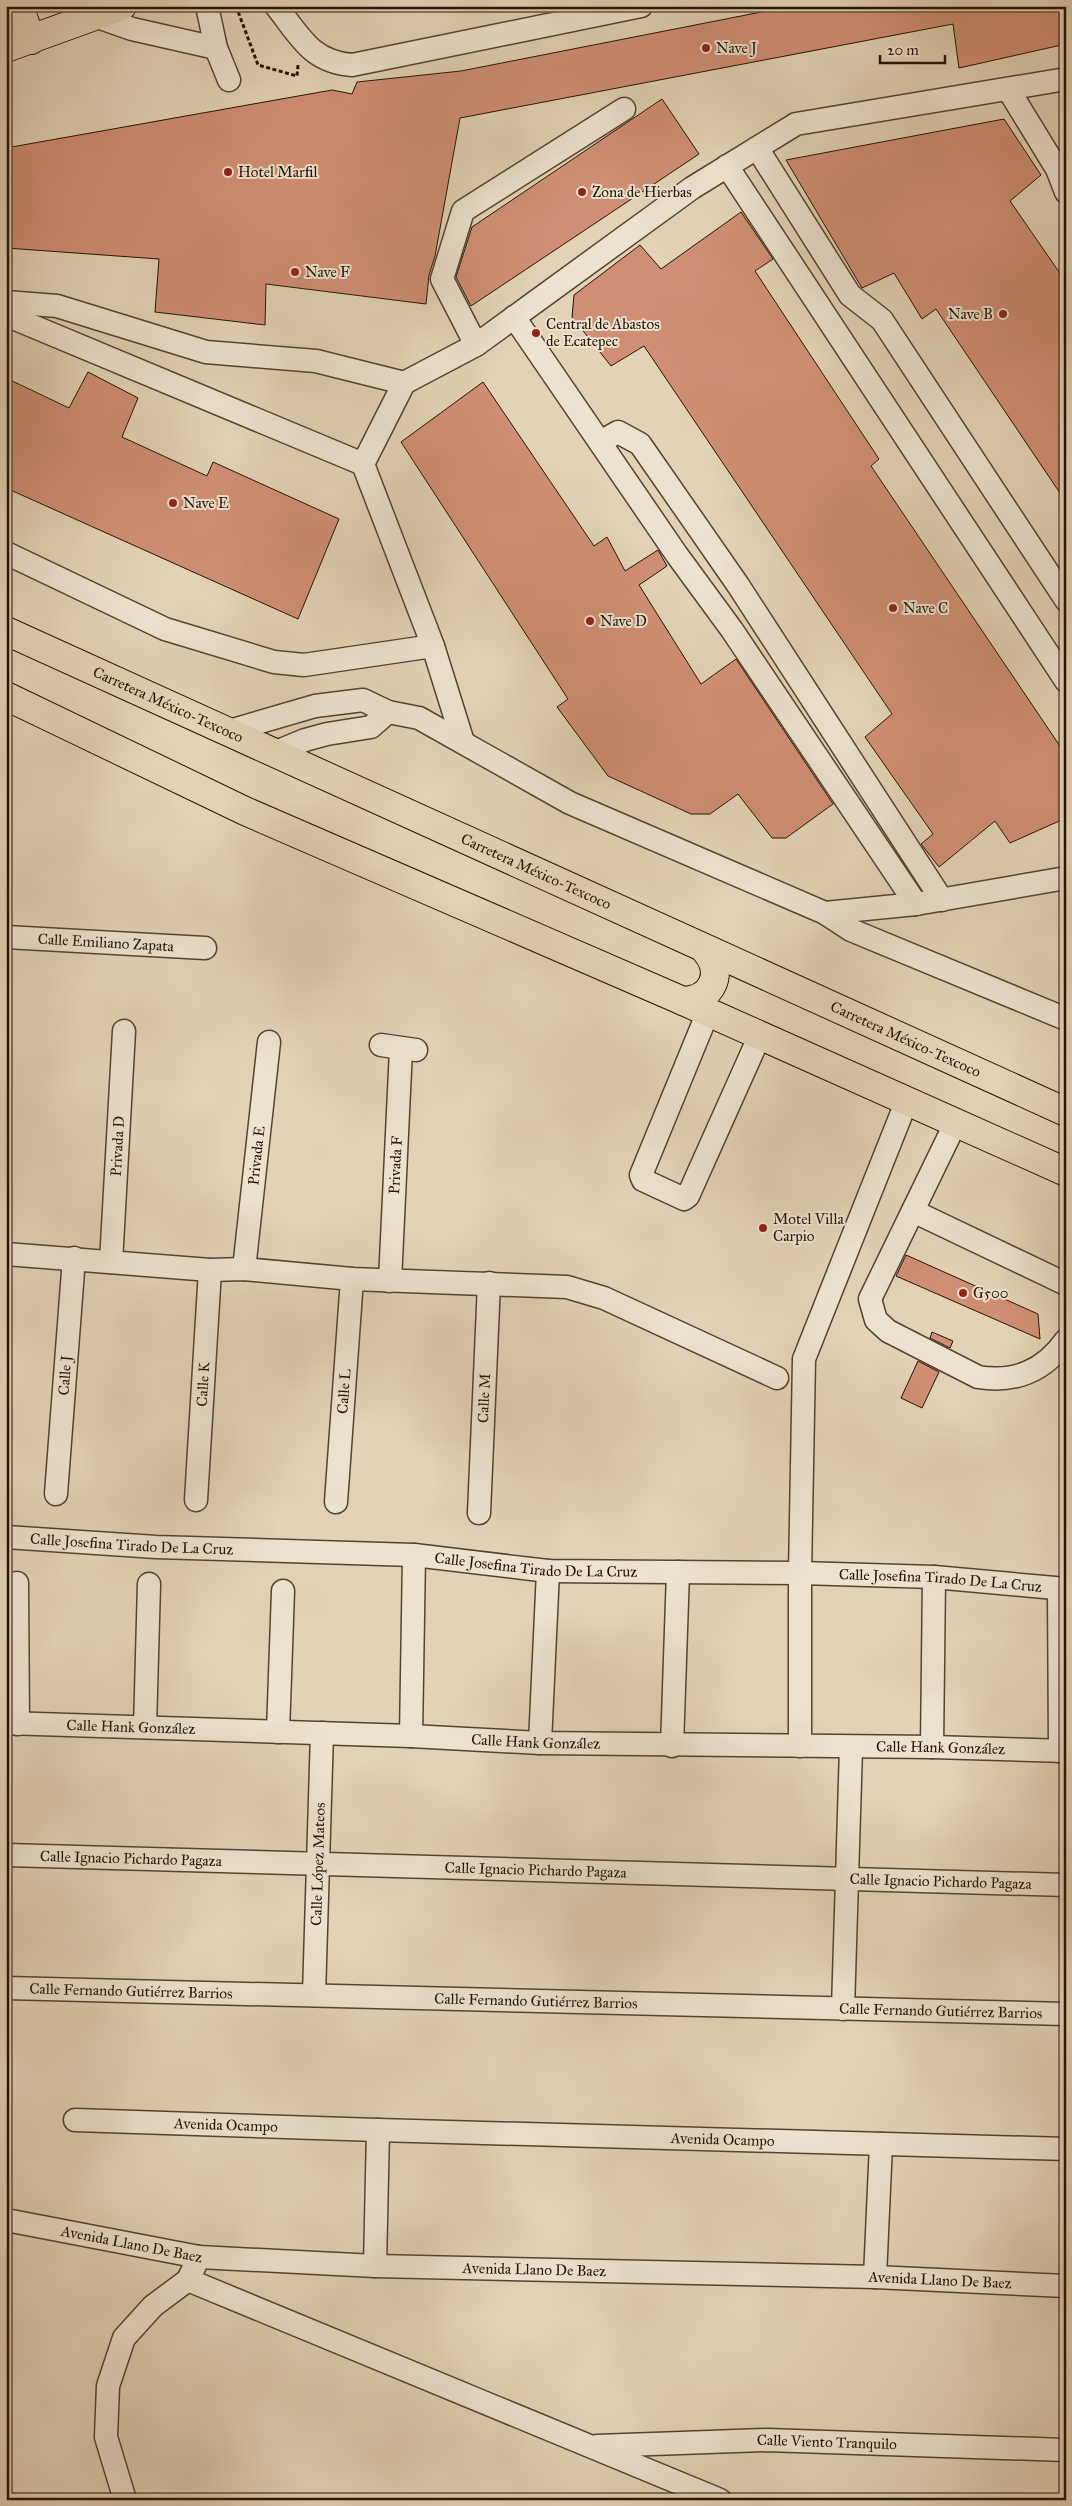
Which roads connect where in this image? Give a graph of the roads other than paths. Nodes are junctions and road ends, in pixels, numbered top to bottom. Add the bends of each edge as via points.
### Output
1 (19, 6) edge
2 (122, 6) edge
3 (207, 6) edge
4 (276, 6) edge
5 (641, 6) edge
6 (95, 16) junction
7 (18, 44) edge
8 (216, 48) junction
9 (1066, 79) edge
10 (230, 80) dead end
11 (1016, 87) junction
12 (624, 109) dead end
13 (757, 148) junction
14 (1062, 159) edge
15 (727, 166) junction
16 (1066, 192) edge
17 (6, 302) edge
18 (863, 305) junction
19 (6, 315) edge
20 (514, 317) junction
21 (828, 318) junction
22 (476, 345) junction
23 (404, 383) junction
24 (600, 442) junction
25 (363, 464) junction
26 (6, 552) edge
27 (1066, 600) edge
28 (6, 632) edge
29 (434, 646) junction
30 (1066, 681) edge
31 (6, 696) edge
32 (388, 712) junction
33 (226, 732) junction
34 (463, 742) junction
35 (274, 753) junction
36 (1066, 878) edge
37 (942, 900) junction
38 (916, 904) junction
39 (825, 913) junction
40 (6, 937) edge
41 (205, 948) dead end
42 (705, 950) junction
43 (754, 972) junction
44 (683, 1001) junction
45 (708, 1012) junction
46 (1066, 1019) edge
47 (748, 1030) junction
48 (124, 1031) dead end
49 (269, 1042) dead end
50 (399, 1048) dead end
51 (906, 1100) junction
52 (1066, 1112) edge
53 (956, 1122) junction
54 (1066, 1172) edge
55 (913, 1212) junction
56 (6, 1254) edge
57 (74, 1258) junction
58 (111, 1262) junction
59 (244, 1269) junction
60 (210, 1270) junction
61 (352, 1279) junction
62 (390, 1281) junction
63 (489, 1283) junction
64 (1066, 1284) edge
65 (1066, 1340) edge
66 (777, 1378) dead end
67 (56, 1494) dead end
68 (196, 1500) dead end
69 (336, 1502) dead end
70 (479, 1513) dead end
71 (6, 1537) edge
72 (414, 1555) junction
73 (548, 1571) junction
74 (678, 1572) junction
75 (800, 1573) junction
76 (934, 1577) junction
77 (16, 1583) dead end
78 (149, 1584) dead end
79 (1062, 1589) edge
80 (283, 1591) dead end
81 (12, 1723) edge
82 (145, 1727) junction
83 (278, 1732) junction
84 (322, 1733) junction
85 (412, 1736) junction
86 (540, 1744) junction
87 (672, 1746) junction
88 (800, 1746) junction
89 (932, 1747) junction
90 (851, 1748) junction
91 (1063, 1751) edge
92 (6, 1855) edge
93 (318, 1865) junction
94 (847, 1879) junction
95 (1066, 1885) edge
96 (6, 1988) edge
97 (314, 1995) junction
98 (843, 2009) junction
99 (1066, 2014) edge
100 (75, 2120) dead end
101 (378, 2130) junction
102 (881, 2144) junction
103 (1066, 2148) edge
104 (6, 2220) edge
105 (199, 2257) junction
106 (375, 2266) junction
107 (875, 2277) junction
108 (188, 2280) junction
109 (1066, 2286) edge
110 (588, 2447) junction
111 (1066, 2450) edge
112 (125, 2500) edge
113 (720, 2500) edge

1 - 7 highway
2 - 6 highway
3 - 8 street
4 - 5 street via 313,52 334,64 352,65
6 - 7 highway
6 - 8 street via 132,30
8 - 10 street
9 - 11 street
11 - 13 street via 796,124
11 - 14 street
12 - 22 street via 463,211 442,278
13 - 15 street
13 - 18 street via 850,295
14 - 16 street
15 - 20 street
15 - 21 street
17 - 23 street via 57,306 206,352 316,361
18 - 21 street
18 - 27 street via 882,320
19 - 25 street
20 - 22 street
20 - 24 street
21 - 30 street
22 - 23 street
23 - 25 street
24 - 37 street via 618,432 640,444 738,585
24 - 38 street
25 - 29 street
26 - 29 street via 165,629 274,662 304,665
28 - 33 highway, Carretera México-Texcoco
29 - 34 street
31 - 44 highway via 245,812
32 - 33 street via 363,700 318,705
32 - 34 street via 419,718
32 - 35 street via 371,727 327,734
33 - 35 highway, Carretera México-Texcoco
34 - 39 street via 570,803
35 - 42 highway, Carretera México-Texcoco
36 - 37 street
37 - 38 street
38 - 39 street
39 - 46 street via 851,930
40 - 41 street, Calle Emiliano Zapata
42 - 43 highway, Carretera México-Texcoco
42 - 44 highway via 715,965 713,984 701,998
43 - 47 highway via 737,978 728,992 727,1010
43 - 52 highway, Carretera México-Texcoco
44 - 45 highway
45 - 47 highway
45 - 47 street via 641,1175 643,1180 684,1199 688,1196
47 - 51 highway
48 - 58 street, Privada D
49 - 59 street, Privada E
50 - 62 street, Privada F
51 - 53 highway
51 - 75 street via 804,1359
53 - 54 highway
53 - 55 street
55 - 64 street
55 - 65 street via 870,1299 872,1313 881,1326 978,1377 992,1380 1022,1376 1035,1370 1047,1362
56 - 57 street
57 - 58 street
57 - 67 street, Calle J
58 - 60 street
59 - 60 street
59 - 61 street
60 - 68 street, Calle K
61 - 62 street
61 - 69 street, Calle L
62 - 63 street
63 - 66 street via 585,1291
63 - 70 street, Calle M
71 - 72 street, Calle Josefina Tirado De La Cruz via 156,1547
72 - 73 street, Calle Josefina Tirado De La Cruz
72 - 85 street
73 - 74 street, Calle Josefina Tirado De La Cruz
73 - 86 street
74 - 75 street, Calle Josefina Tirado De La Cruz
74 - 87 street
75 - 76 street, Calle Josefina Tirado De La Cruz
75 - 88 street
76 - 79 street, Calle Josefina Tirado De La Cruz
76 - 89 street
77 - 81 street
78 - 82 street
79 - 91 street
80 - 83 street
81 - 82 street, Calle Hank González
82 - 83 street, Calle Hank González
83 - 84 street, Calle Hank González
84 - 85 street, Calle Hank González
84 - 93 street, Calle López Mateos
85 - 86 street, Calle Hank González
86 - 87 street, Calle Hank González
87 - 88 street, Calle Hank González
88 - 90 street, Calle Hank González
89 - 90 street, Calle Hank González
89 - 91 street, Calle Hank González
90 - 94 street
92 - 93 street, Calle Ignacio Pichardo Pagaza
93 - 94 street, Calle Ignacio Pichardo Pagaza
93 - 97 street, Calle López Mateos
94 - 95 street, Calle Ignacio Pichardo Pagaza
94 - 98 street
96 - 97 street, Calle Fernando Gutiérrez Barrios
97 - 98 street, Calle Fernando Gutiérrez Barrios
98 - 99 street, Calle Fernando Gutiérrez Barrios
100 - 101 street, Avenida Ocampo
101 - 102 street, Avenida Ocampo
101 - 106 street
102 - 103 street, Avenida Ocampo
102 - 107 street
104 - 105 street, Avenida Llano De Baez
105 - 106 street, Avenida Llano De Baez
105 - 108 street
106 - 107 street, Avenida Llano De Baez
107 - 109 street, Avenida Llano De Baez
108 - 110 street
108 - 112 street via 153,2306 124,2338 108,2386 106,2437
110 - 111 street, Calle Viento Tranquilo via 767,2440
110 - 113 street

